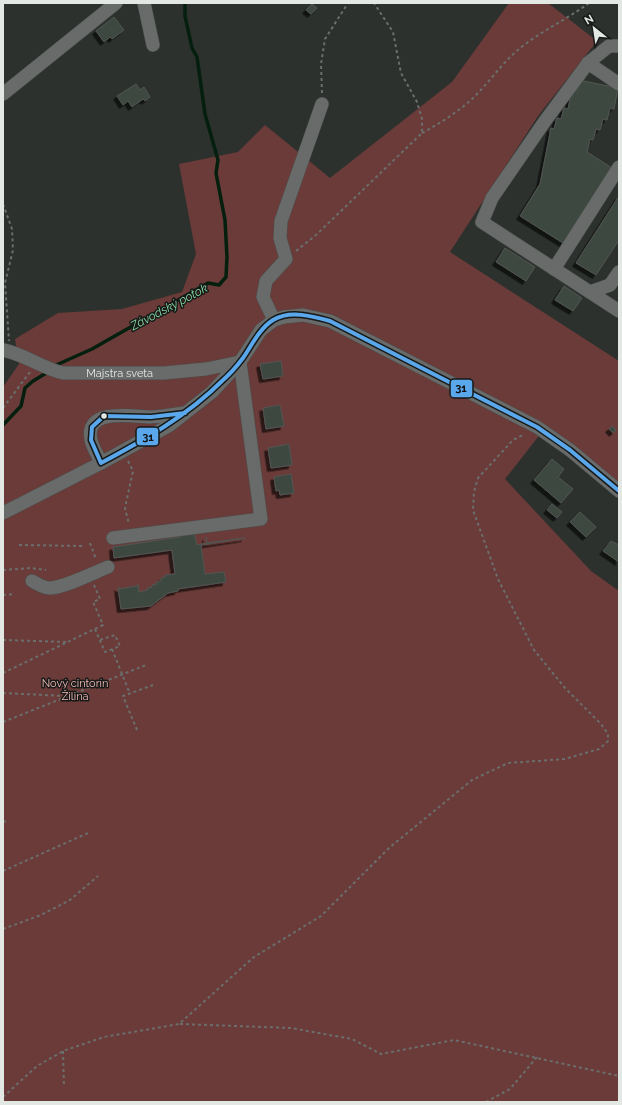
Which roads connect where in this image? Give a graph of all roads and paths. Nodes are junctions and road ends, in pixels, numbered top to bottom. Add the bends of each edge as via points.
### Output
1 (116, 3) edge
2 (144, 3) edge
3 (348, 3) edge
4 (374, 3) edge
5 (588, 3) edge
6 (153, 45) dead end
7 (619, 46) edge
8 (588, 63) junction
9 (619, 84) edge
10 (3, 94) edge
11 (322, 104) joint
12 (422, 133) junction
13 (619, 167) edge
14 (3, 204) edge
15 (286, 259) junction
16 (554, 269) junction
17 (619, 272) edge
18 (590, 292) junction
19 (619, 299) edge
20 (607, 303) junction
21 (619, 312) edge
22 (274, 320) junction
23 (7, 351) edge
24 (240, 362) junction
25 (37, 364) junction
26 (3, 408) edge
27 (186, 413) junction
28 (537, 427) junction
29 (101, 463) junction
30 (133, 471) dead end
31 (619, 491) edge
32 (3, 513) edge
33 (133, 535) junction
34 (113, 538) dead end
35 (90, 543) dead end
36 (19, 545) dead end
37 (84, 546) dead end
38 (3, 570) edge
39 (46, 570) dead end
40 (99, 570) junction
41 (32, 581) dead end
42 (14, 594) dead end
43 (3, 595) edge
44 (95, 629) junction
45 (3, 640) edge
46 (100, 640) junction
47 (68, 642) junction
48 (112, 649) junction
49 (146, 665) dead end
50 (3, 673) edge
51 (122, 674) junction
52 (152, 685) dead end
53 (3, 693) edge
54 (130, 694) junction
55 (66, 696) junction
56 (3, 722) edge
57 (137, 730) dead end
58 (3, 821) edge
59 (7, 822) dead end
60 (88, 833) dead end
61 (3, 871) edge
62 (98, 876) dead end
63 (3, 929) edge
64 (179, 1024) junction
65 (63, 1051) junction
66 (537, 1057) junction
67 (619, 1076) edge
68 (64, 1087) dead end
69 (3, 1097) edge
70 (486, 1102) edge

1 - 10 street
2 - 6 street
3 - 11 path via 325,39 321,64
4 - 12 path via 394,32 401,74 417,102 422,118
5 - 12 path via 518,50 471,100
7 - 8 street via 609,46
8 - 9 street
8 - 16 street via 492,198 482,222
11 - 15 street via 281,221 280,238
12 - 15 path via 316,235
13 - 16 street
14 - 23 path via 13,236 13,250 5,283
15 - 22 street via 266,281 263,297
16 - 18 street
17 - 18 street via 610,285
18 - 20 street
19 - 20 street
20 - 21 street
22 - 24 street via 261,330
22 - 28 street via 303,315 330,321
23 - 25 street, Majstra sveta
24 - 25 street, Majstra sveta via 206,369 164,373 63,373
24 - 27 street via 212,392
24 - 33 street via 261,519
25 - 26 path
27 - 29 street via 160,431
27 - 29 street via 100,418 92,427 91,440
28 - 31 street via 570,450
28 - 64 path via 513,440 478,478 473,510 498,579 534,650 601,724 608,734 608,741 599,749 566,759 508,763 472,780 389,848 321,916 254,957
29 - 32 street
30 - 33 path via 125,508
33 - 34 street
35 - 40 path
36 - 37 path
38 - 39 path
40 - 41 street via 50,588
40 - 44 path via 100,599 93,602 103,625
42 - 43 path
44 - 46 path
44 - 47 path
45 - 47 path
46 - 48 path via 105,652
46 - 48 path via 114,635 120,646
47 - 50 path
48 - 51 path
49 - 51 path
51 - 54 path
51 - 55 path
52 - 54 path
53 - 55 path
54 - 57 path via 123,696
55 - 56 path
58 - 59 path
60 - 61 path
62 - 63 path via 70,900 41,915
64 - 65 path via 104,1037
64 - 66 path via 291,1028 352,1039 381,1054 454,1040
65 - 68 path
65 - 69 path via 37,1066
66 - 67 path
66 - 70 path via 510,1089

